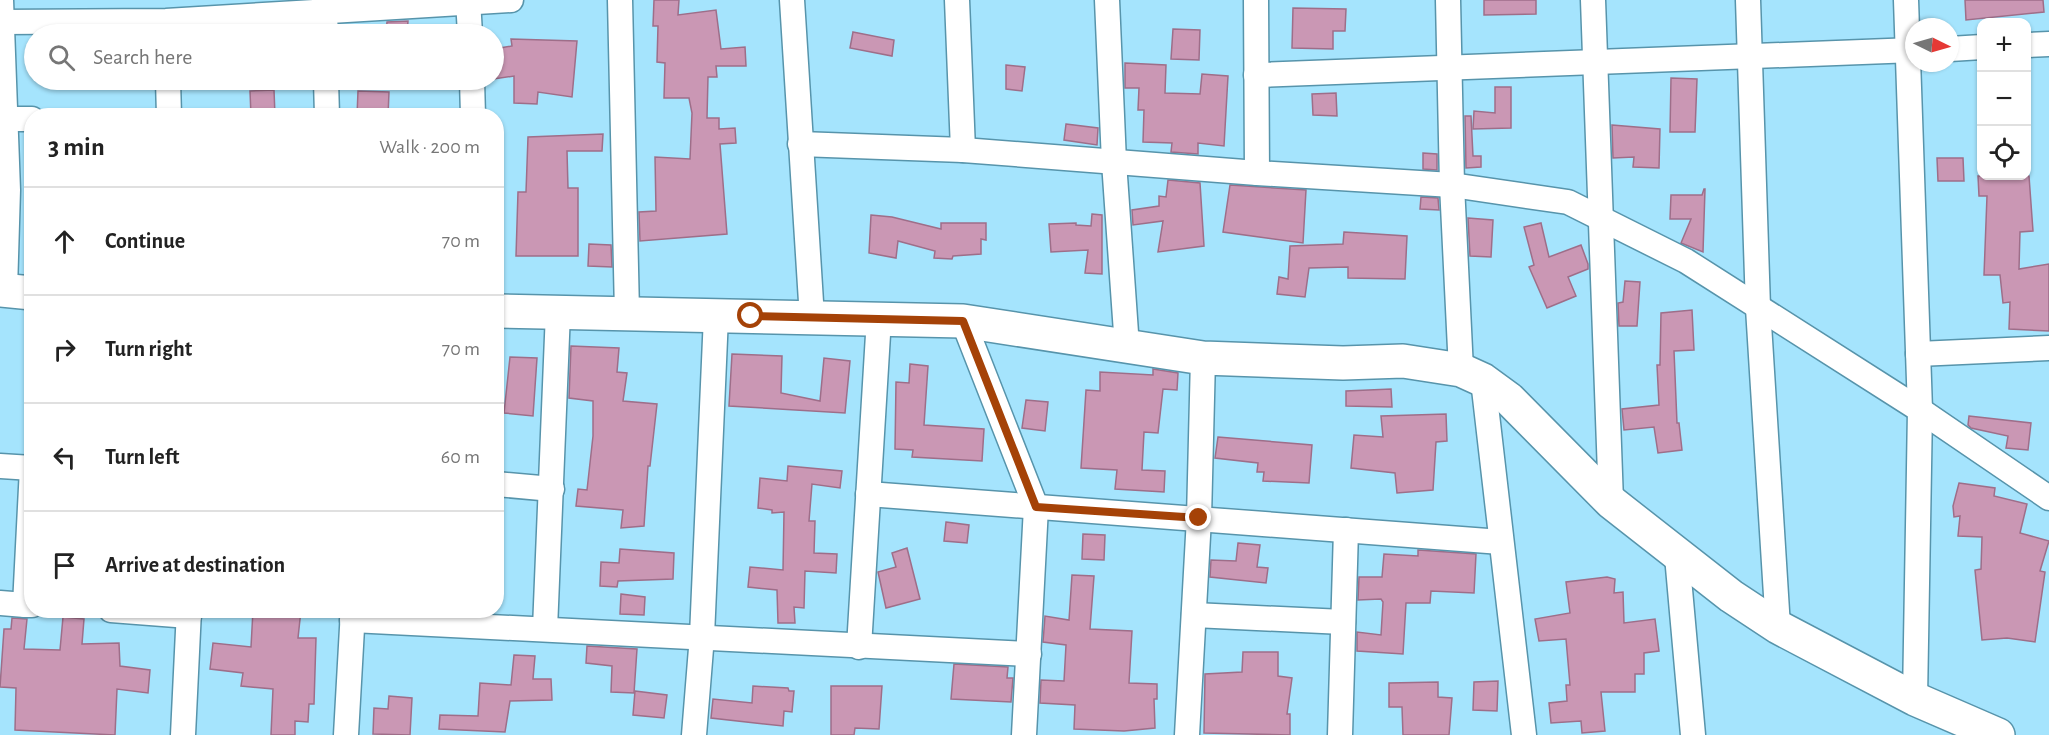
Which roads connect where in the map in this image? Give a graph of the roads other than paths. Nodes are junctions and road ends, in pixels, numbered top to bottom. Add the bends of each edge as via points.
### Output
1 (511, 0) edge
2 (620, 0) edge
3 (792, 0) edge
4 (957, 0) edge
5 (1107, 0) edge
6 (1256, 0) edge
7 (1448, 0) edge
8 (1593, 0) edge
9 (1748, 0) edge
10 (1906, 0) edge
11 (468, 2) edge
12 (1, 15) edge
13 (325, 16) edge
14 (166, 18) edge
15 (1907, 18) edge
16 (469, 24) edge
17 (2049, 44) edge
18 (2031, 45) edge
19 (1977, 47) edge
20 (1959, 48) edge
21 (1905, 50) edge
22 (1751, 57) junction
23 (1595, 64) junction
24 (1451, 70) junction
25 (1911, 72) edge
26 (1256, 75) junction
27 (168, 90) edge
28 (326, 90) edge
29 (472, 90) edge
30 (169, 108) edge
31 (327, 108) edge
32 (473, 108) edge
33 (5, 119) junction
34 (24, 119) edge
35 (800, 144) junction
36 (963, 150) junction
37 (1114, 162) junction
38 (1257, 173) junction
39 (1452, 185) junction
40 (1600, 217) junction
41 (12, 291) edge
42 (1758, 308) junction
43 (504, 311) edge
44 (558, 312) junction
45 (627, 313) junction
46 (716, 316) junction
47 (812, 318) junction
48 (879, 318) junction
49 (963, 321) junction
50 (1127, 346) junction
51 (2049, 348) edge
52 (1918, 354) junction
53 (1203, 358) junction
54 (1472, 375) junction
55 (1920, 410) junction
56 (0, 465) edge
57 (24, 467) edge
58 (504, 485) edge
59 (552, 489) junction
60 (868, 495) junction
61 (2049, 498) edge
62 (1611, 502) junction
63 (1036, 507) junction
64 (1199, 518) junction
65 (1346, 530) junction
66 (1501, 542) junction
67 (1677, 556) junction
68 (0, 603) edge
69 (24, 605) edge
70 (1194, 615) junction
71 (189, 618) edge
72 (352, 618) edge
73 (393, 618) edge
74 (1343, 622) junction
75 (1778, 627) junction
76 (545, 629) junction
77 (702, 636) junction
78 (859, 647) junction
79 (1029, 654) junction
80 (1915, 699) junction
81 (1961, 727) edge
82 (183, 735) edge
83 (346, 735) edge
84 (694, 735) edge
85 (1024, 735) edge
86 (1187, 735) edge
87 (1340, 735) edge
88 (1524, 735) edge
89 (1693, 735) edge
90 (1998, 735) edge

1 - 11 street
2 - 45 street
3 - 35 street
4 - 36 street
5 - 37 street
6 - 26 street
7 - 24 street
8 - 23 street
9 - 22 street
10 - 15 street
11 - 13 street
11 - 16 street
12 - 14 street
12 - 33 street
13 - 14 street
17 - 18 street
19 - 20 street
21 - 22 street
22 - 23 street
22 - 42 street
23 - 24 street
23 - 40 street
24 - 26 street
24 - 39 street
25 - 52 street
26 - 38 street
27 - 30 street
28 - 31 street
29 - 32 street
33 - 34 street
33 - 41 street
35 - 36 street
35 - 47 street
36 - 37 street
37 - 38 street
37 - 50 street
38 - 39 street
39 - 40 street via 1568,202
39 - 54 street
40 - 42 street via 1686,261
40 - 62 street
42 - 55 street
42 - 75 street
43 - 44 street
44 - 45 street
44 - 59 street
45 - 46 street
46 - 47 street
46 - 77 street
47 - 48 street
48 - 49 street
48 - 60 street
49 - 50 street
49 - 63 street
50 - 53 street
51 - 52 street
52 - 55 street
53 - 54 street via 1403,361
53 - 64 street
54 - 62 street via 1509,399
54 - 66 street
55 - 61 street
55 - 80 street
56 - 57 street
58 - 59 street
59 - 76 street
60 - 63 street
60 - 78 street
62 - 67 street
63 - 64 street
63 - 79 street
64 - 65 street
64 - 70 street
65 - 66 street
65 - 74 street
66 - 88 street
67 - 75 street
67 - 89 street
68 - 69 street
70 - 74 street
70 - 86 street
71 - 82 street
72 - 83 street
73 - 76 street
74 - 87 street
75 - 80 street
76 - 77 street
77 - 78 street
77 - 84 street
78 - 79 street
79 - 85 street
80 - 81 street
81 - 90 street

